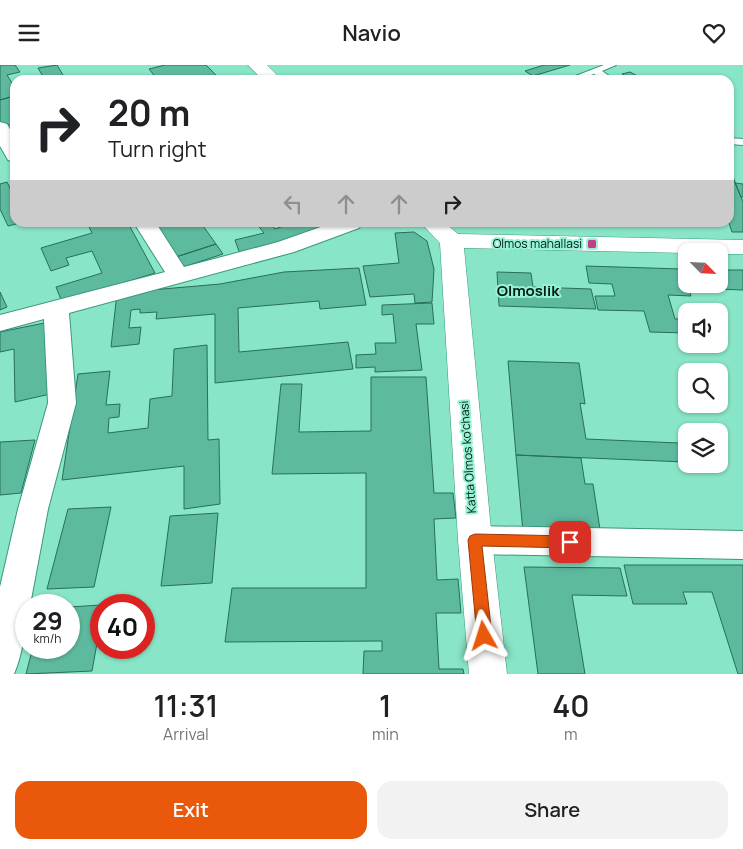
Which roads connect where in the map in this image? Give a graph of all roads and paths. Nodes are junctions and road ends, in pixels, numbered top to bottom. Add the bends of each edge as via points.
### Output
1 (257, 65) edge
2 (612, 65) edge
3 (595, 71) junction
4 (268, 75) edge
5 (583, 75) edge
6 (602, 75) edge
7 (0, 128) edge
8 (10, 147) edge
9 (148, 227) edge
10 (340, 227) edge
11 (442, 231) edge
12 (743, 247) edge
13 (179, 275) junction
14 (56, 308) junction
15 (0, 323) edge
16 (475, 540) junction
17 (743, 545) edge
18 (0, 666) edge
19 (488, 674) edge

1 - 4 street
2 - 3 lane
3 - 5 lane
3 - 6 lane
7 - 8 street
9 - 13 street
10 - 13 street via 286,247
11 - 12 street
11 - 16 street, Katta Olmos ko'chasi
13 - 14 street
14 - 15 street
14 - 18 street via 62,403 33,509
16 - 17 street
16 - 19 street, Katta Olmos ko'chasi

